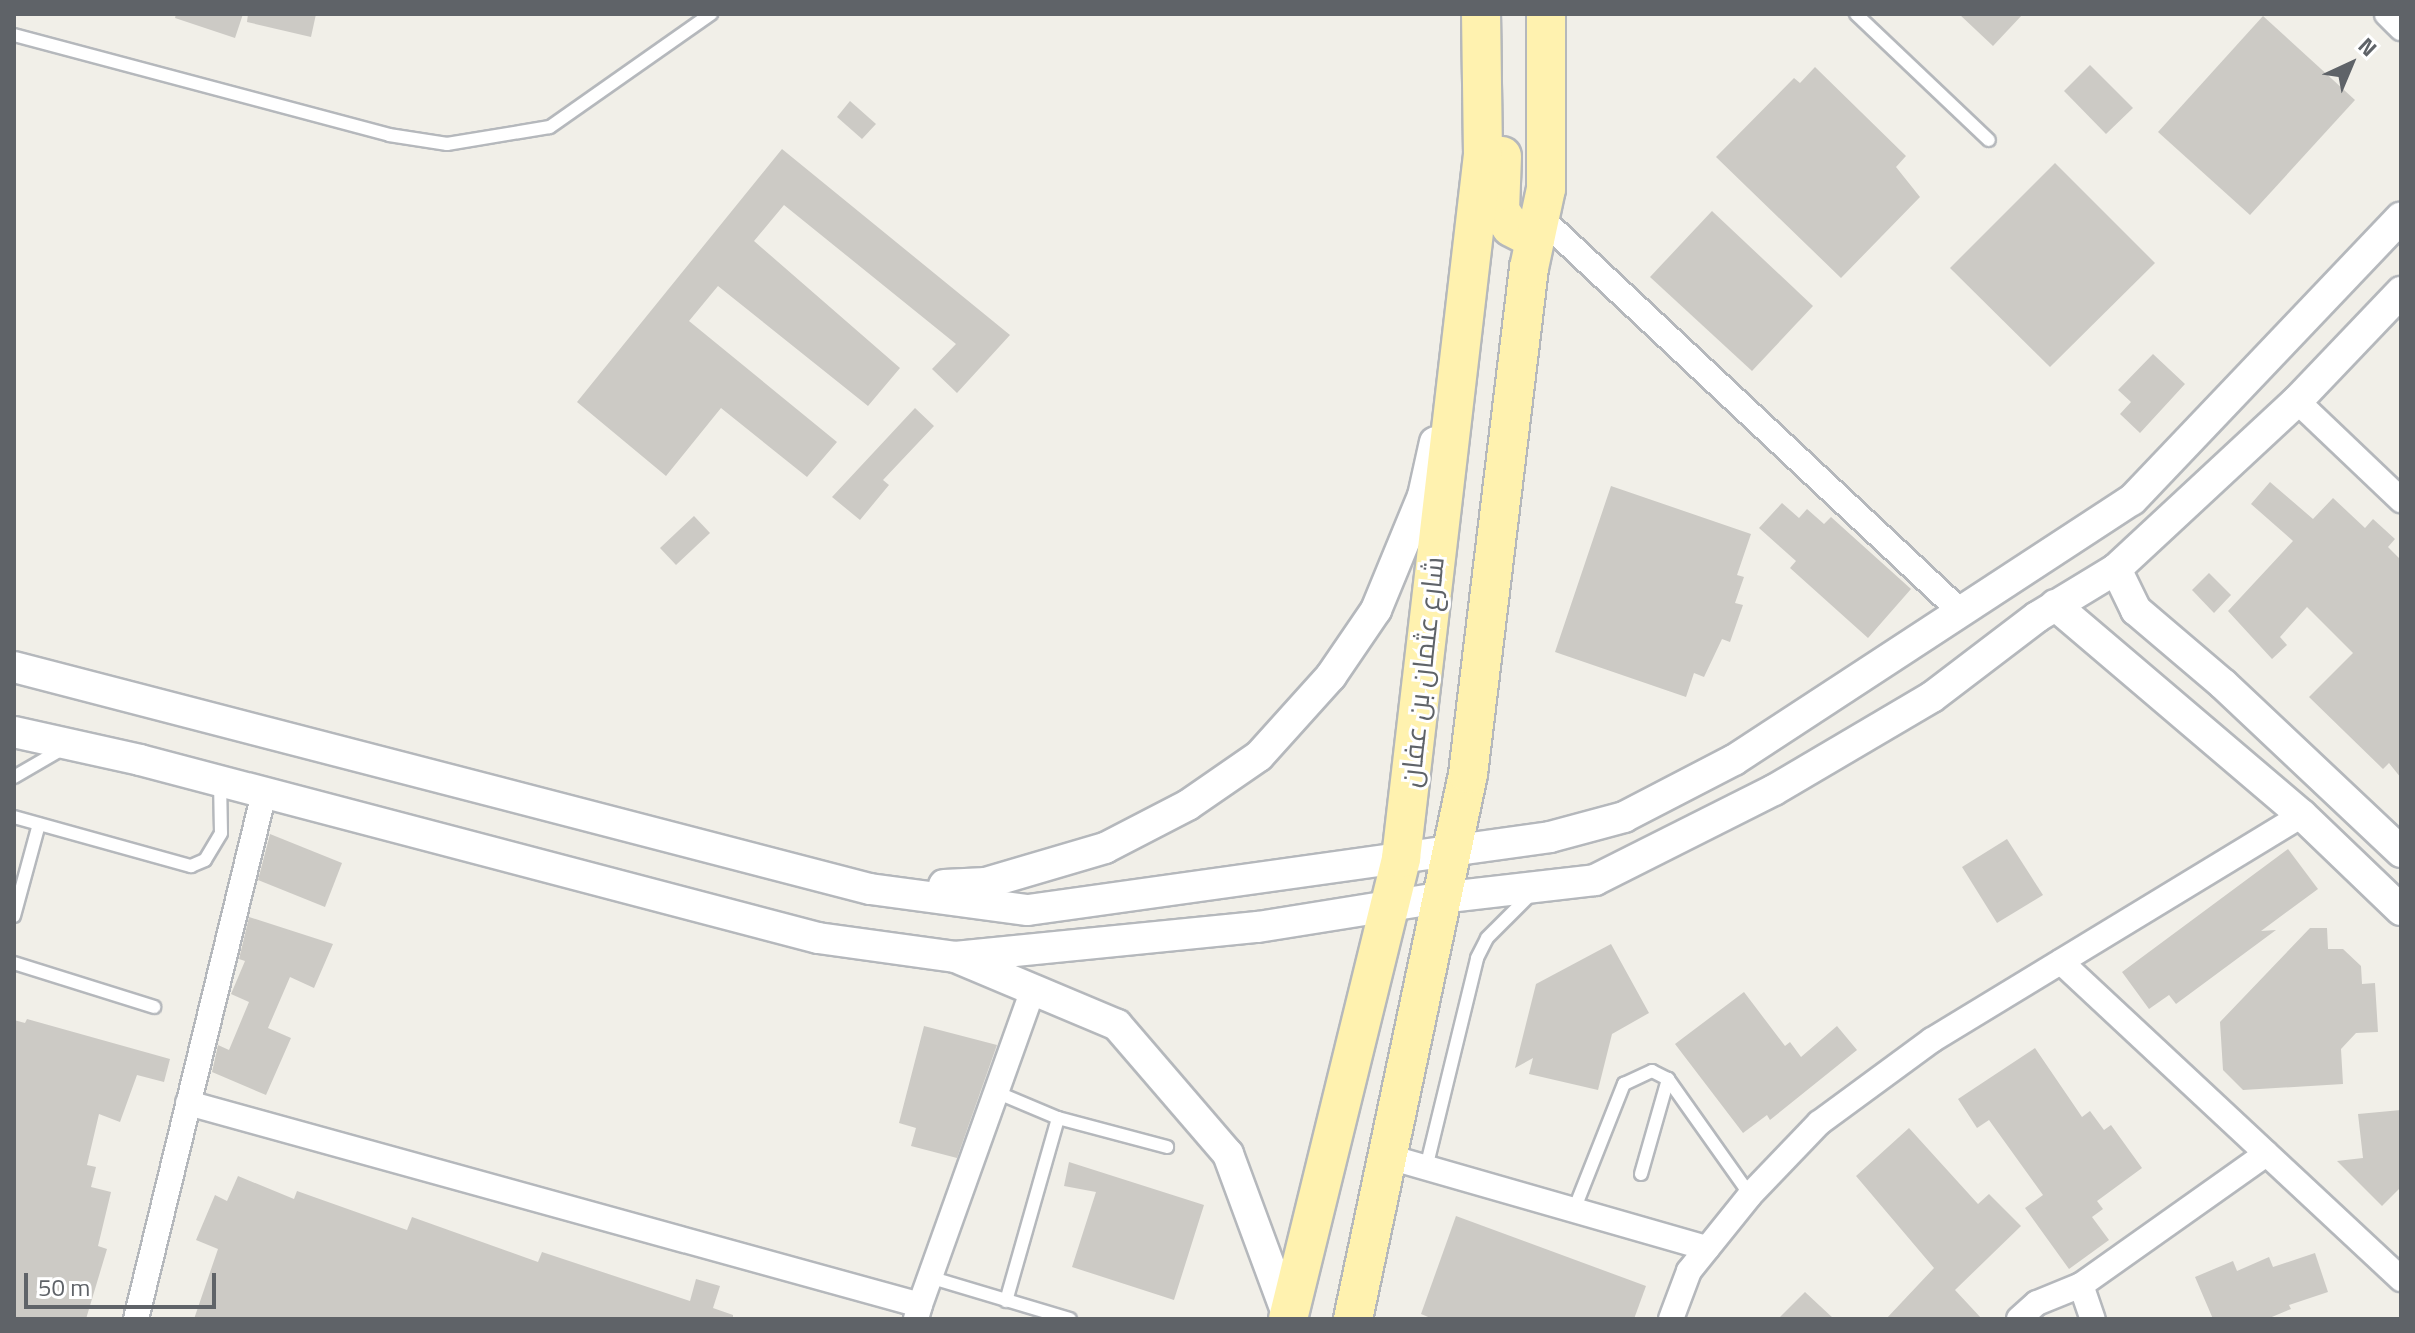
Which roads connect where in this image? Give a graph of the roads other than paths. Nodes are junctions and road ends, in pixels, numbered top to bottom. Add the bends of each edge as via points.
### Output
1 (711, 14) edge
2 (1481, 14) edge
3 (1498, 14) edge
4 (1546, 14) edge
5 (1856, 14) edge
6 (2387, 14) edge
7 (2401, 28) edge
8 (14, 35) edge
9 (1989, 140) dead end
10 (2401, 218) edge
11 (1537, 228) junction
12 (2401, 292) edge
13 (1462, 319) junction
14 (2297, 401) junction
15 (2401, 500) edge
16 (2116, 569) junction
17 (2055, 605) junction
18 (1960, 611) junction
19 (14, 667) edge
20 (14, 732) edge
21 (71, 745) junction
22 (14, 777) edge
23 (220, 781) junction
24 (264, 793) junction
25 (2302, 815) junction
26 (14, 817) edge
27 (39, 824) junction
28 (1455, 851) junction
29 (2401, 852) edge
30 (1401, 858) junction
31 (1539, 887) junction
32 (870, 889) junction
33 (1440, 898) junction
34 (1388, 907) junction
35 (2401, 910) edge
36 (14, 916) edge
37 (955, 957) junction
38 (2061, 962) junction
39 (14, 963) edge
40 (1033, 990) junction
41 (154, 1007) dead end
42 (1668, 1079) junction
43 (996, 1092) junction
44 (188, 1103) junction
45 (1058, 1118) junction
46 (1167, 1147) dead end
47 (2266, 1154) junction
48 (1389, 1157) junction
49 (1426, 1168) junction
50 (1641, 1174) dead end
51 (1750, 1195) junction
52 (1574, 1210) junction
53 (1707, 1248) junction
54 (929, 1277) junction
55 (2401, 1279) edge
56 (2081, 1285) junction
57 (1006, 1301) junction
58 (918, 1312) edge
59 (1288, 1318) edge
60 (136, 1319) edge
61 (1070, 1319) edge
62 (1353, 1319) edge
63 (1671, 1319) edge
64 (2019, 1319) edge
65 (2093, 1319) edge

1 - 8 lane via 550,127 447,144 389,135
2 - 13 main road, شارع عثمان بن عفان via 1483,155
3 - 11 main road via 1505,36 1500,211 1511,227
4 - 11 main road, شارع عثمان بن عفان via 1546,189
5 - 9 lane
6 - 7 street
10 - 18 street via 2132,500
11 - 18 street
11 - 28 main road, شارع عثمان بن عفان
12 - 14 street
13 - 30 main road, شارع عثمان بن عفان
13 - 32 street via 1423,496 1376,610 1331,676 1259,756 1188,805 1105,848 986,883
14 - 15 street
14 - 16 street
16 - 17 street
16 - 29 street via 2136,610 2223,684
17 - 25 street
17 - 31 street via 1932,697 1774,790 1595,880
18 - 28 street via 1734,760 1624,817 1550,837
19 - 32 street
20 - 21 street
21 - 22 lane
21 - 23 street
23 - 24 street
23 - 27 lane via 221,833 205,860 191,866
24 - 37 street via 818,938
24 - 44 street
25 - 35 street
25 - 38 street
26 - 27 lane
27 - 36 lane
28 - 30 street
28 - 33 main road, شارع عثمان بن عفان
30 - 32 street via 1028,910
30 - 34 main road, شارع عثمان بن عفان
31 - 33 street
31 - 49 lane via 1487,938 1477,958
33 - 34 street
33 - 48 main road, شارع عثمان بن عفان
34 - 37 street via 1258,927
34 - 59 main road, شارع عثمان بن عفان
37 - 40 street
38 - 47 street
38 - 51 street via 1932,1040 1819,1123
39 - 41 lane
40 - 43 street
40 - 59 street via 1117,1025 1228,1154
42 - 50 lane
42 - 51 lane
42 - 52 lane via 1652,1071 1624,1084
43 - 45 lane
43 - 54 street
44 - 58 street
44 - 60 street
45 - 46 lane
45 - 57 lane
47 - 55 street
47 - 56 street
48 - 49 street
48 - 62 main road, شارع عثمان بن عفان
49 - 52 street
51 - 53 street
52 - 53 street
53 - 63 street via 1689,1271
54 - 57 lane
54 - 58 street
56 - 64 street via 2037,1303
56 - 65 street
57 - 61 lane

